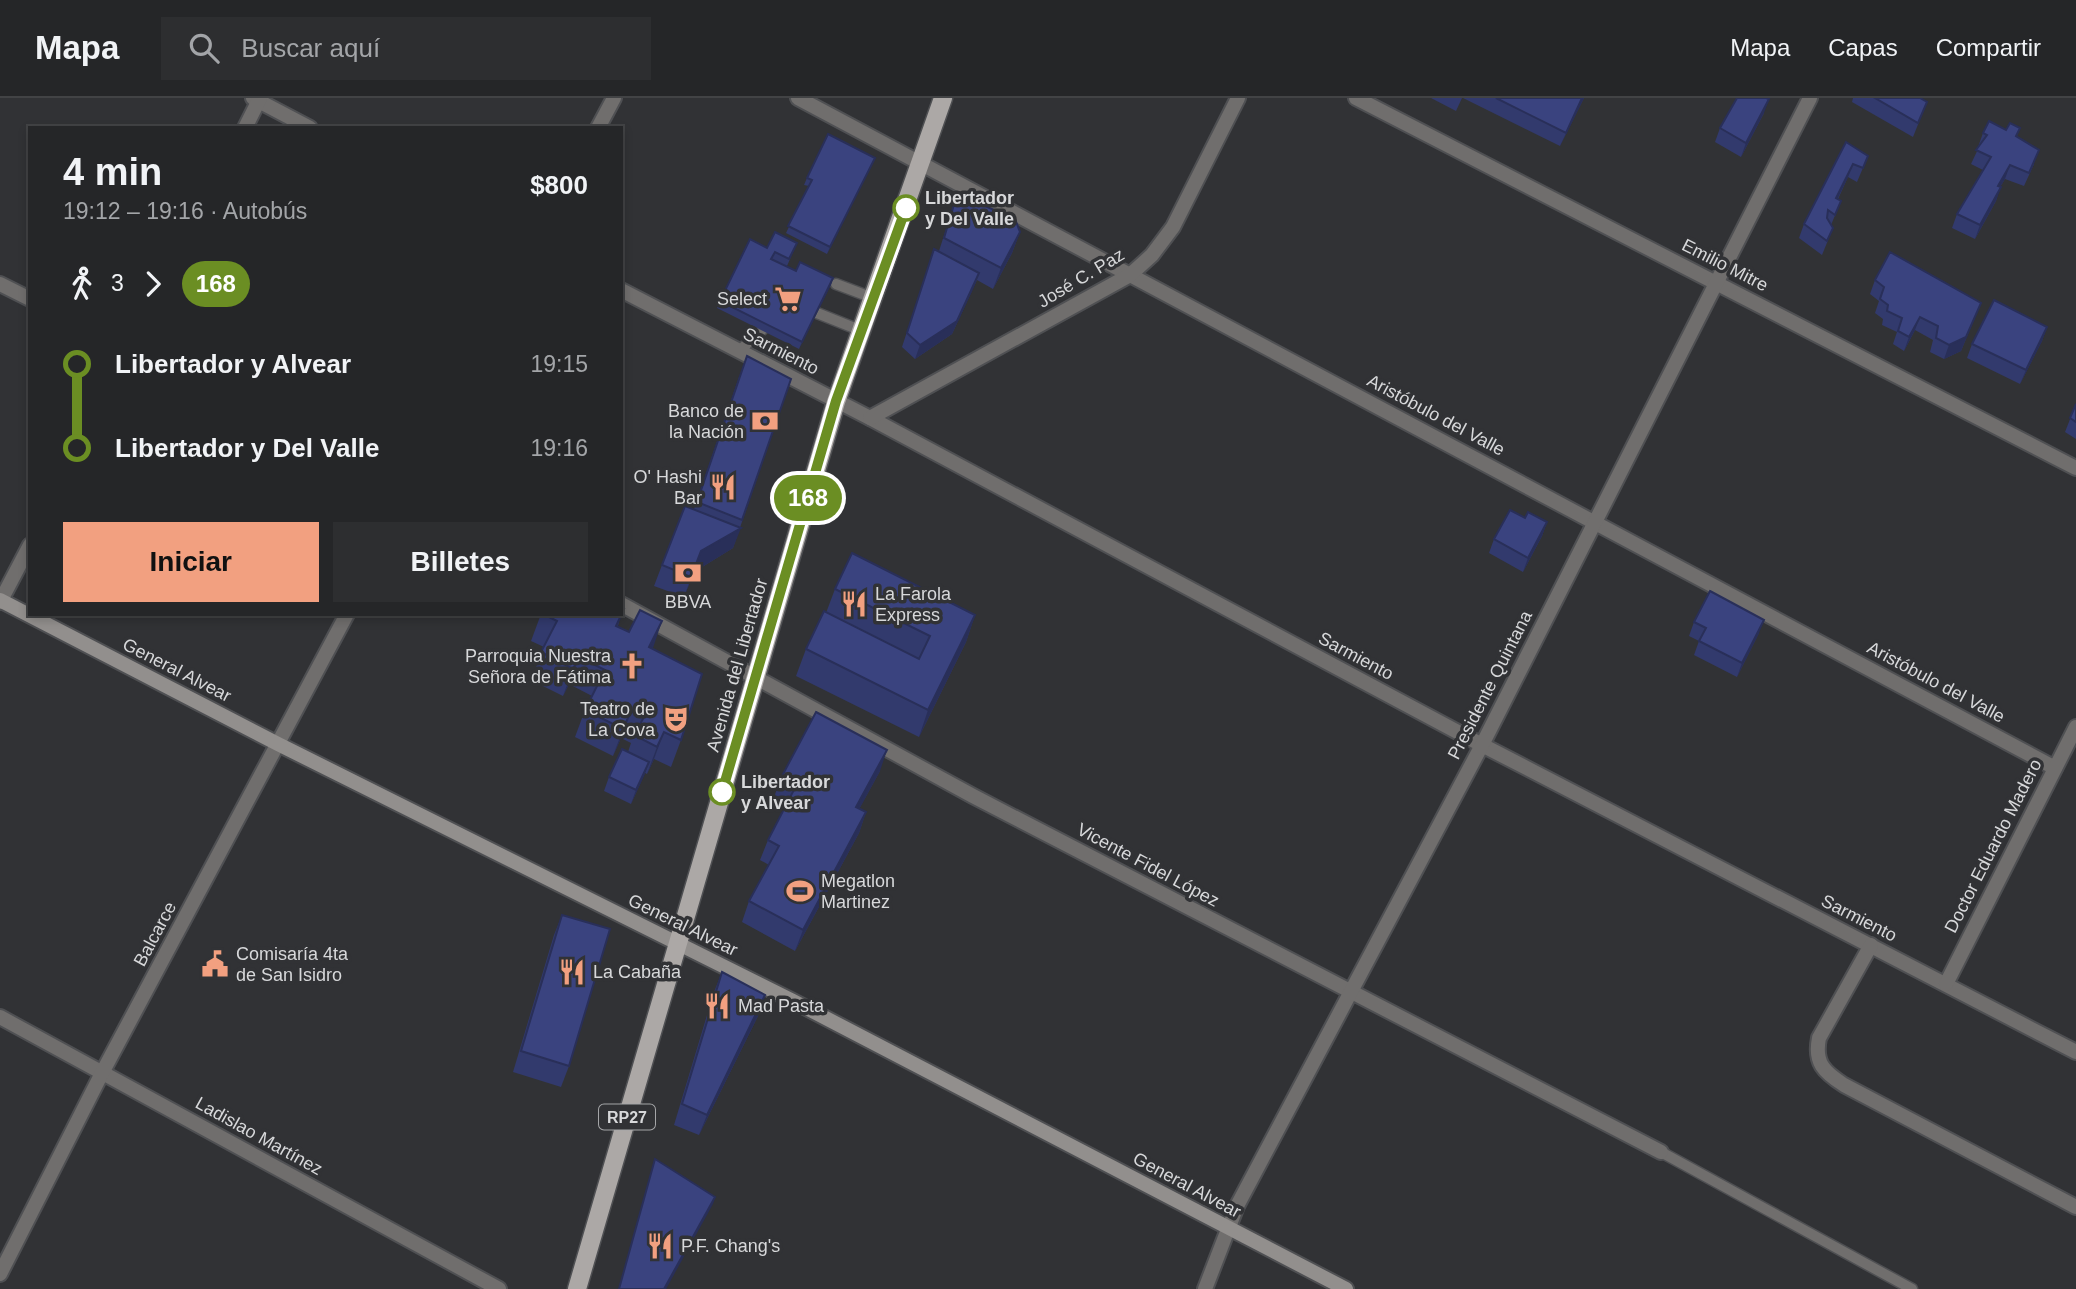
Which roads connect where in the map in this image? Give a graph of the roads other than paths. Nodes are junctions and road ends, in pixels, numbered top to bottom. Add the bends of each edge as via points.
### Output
1 (614, 98) edge
2 (798, 98) edge
3 (943, 98) edge
4 (1238, 98) edge
5 (1356, 98) edge
6 (1810, 98) edge
7 (257, 99) edge
8 (246, 126) edge
9 (306, 126) edge
10 (599, 126) edge
11 (921, 164) junction
12 (1130, 275) junction
13 (1715, 281) junction
14 (0, 284) edge
15 (836, 284) edge
16 (623, 291) edge
17 (28, 298) edge
18 (873, 298) junction
19 (817, 313) edge
20 (762, 330) edge
21 (862, 331) junction
22 (739, 351) junction
23 (836, 401) junction
24 (870, 418) junction
25 (2076, 468) edge
26 (1594, 521) junction
27 (28, 549) edge
28 (0, 601) edge
29 (623, 605) edge
30 (28, 615) edge
31 (29, 616) edge
32 (346, 616) edge
33 (756, 676) junction
34 (2076, 727) edge
35 (278, 744) junction
36 (1482, 745) junction
37 (2055, 768) junction
38 (679, 945) junction
39 (1871, 945) junction
40 (1945, 984) junction
41 (1350, 992) junction
42 (0, 1017) edge
43 (2076, 1052) edge
44 (102, 1073) junction
45 (1661, 1153) joint
46 (2076, 1207) edge
47 (1228, 1228) junction
48 (0, 1274) edge
49 (499, 1289) edge
50 (577, 1289) edge
51 (1205, 1289) edge
52 (1346, 1289) edge
53 (1912, 1289) edge

1 - 10 street
2 - 11 street, Aristóbulo del Valle
3 - 11 main road, Avenida del Libertador / RP27
4 - 12 street, José C. Paz via 1173,227
5 - 13 street, Emilio Mitre
6 - 13 street, Presidente Quintana
7 - 8 street
7 - 9 street
11 - 12 street, Aristóbulo del Valle
11 - 18 main road, Avenida del Libertador / RP27
12 - 24 street, José C. Paz
12 - 26 street, Aristóbulo del Valle
13 - 25 street, Emilio Mitre
13 - 26 street, Presidente Quintana
14 - 17 street
15 - 18 lane
16 - 22 street, Sarmiento
18 - 21 main road, Avenida del Libertador / RP27
19 - 21 lane
20 - 22 lane
21 - 23 main road, Avenida del Libertador / RP27
22 - 23 street, Sarmiento
23 - 24 street, Sarmiento
23 - 33 main road, Avenida del Libertador / RP27
24 - 36 street, Sarmiento
26 - 36 street, Presidente Quintana
26 - 37 street, Aristóbulo del Valle
27 - 28 street
28 - 30 street, General Alvear
29 - 33 street, Vicente Fidel López
31 - 35 street, General Alvear
32 - 35 street, Balcarce
33 - 38 main road, Avenida del Libertador / RP27
33 - 41 street, Vicente Fidel López via 973,796
34 - 37 street, Doctor Eduardo Madero
35 - 38 street, General Alvear
35 - 44 street, Balcarce
36 - 39 street, Sarmiento
36 - 41 street, Presidente Quintana
37 - 40 street, Doctor Eduardo Madero
38 - 47 street, General Alvear
38 - 50 main road, Avenida del Libertador / RP27
39 - 40 street, Sarmiento
39 - 46 street via 1819,1038 1819,1062 1828,1074
40 - 43 street, Sarmiento
41 - 45 street, Vicente Fidel López
41 - 47 street, Presidente Quintana
42 - 44 street, Ladislao Martínez
44 - 48 street, Balcarce
44 - 49 street, Ladislao Martínez
45 - 53 lane
47 - 51 street, Presidente Quintana
47 - 52 street, General Alvear

